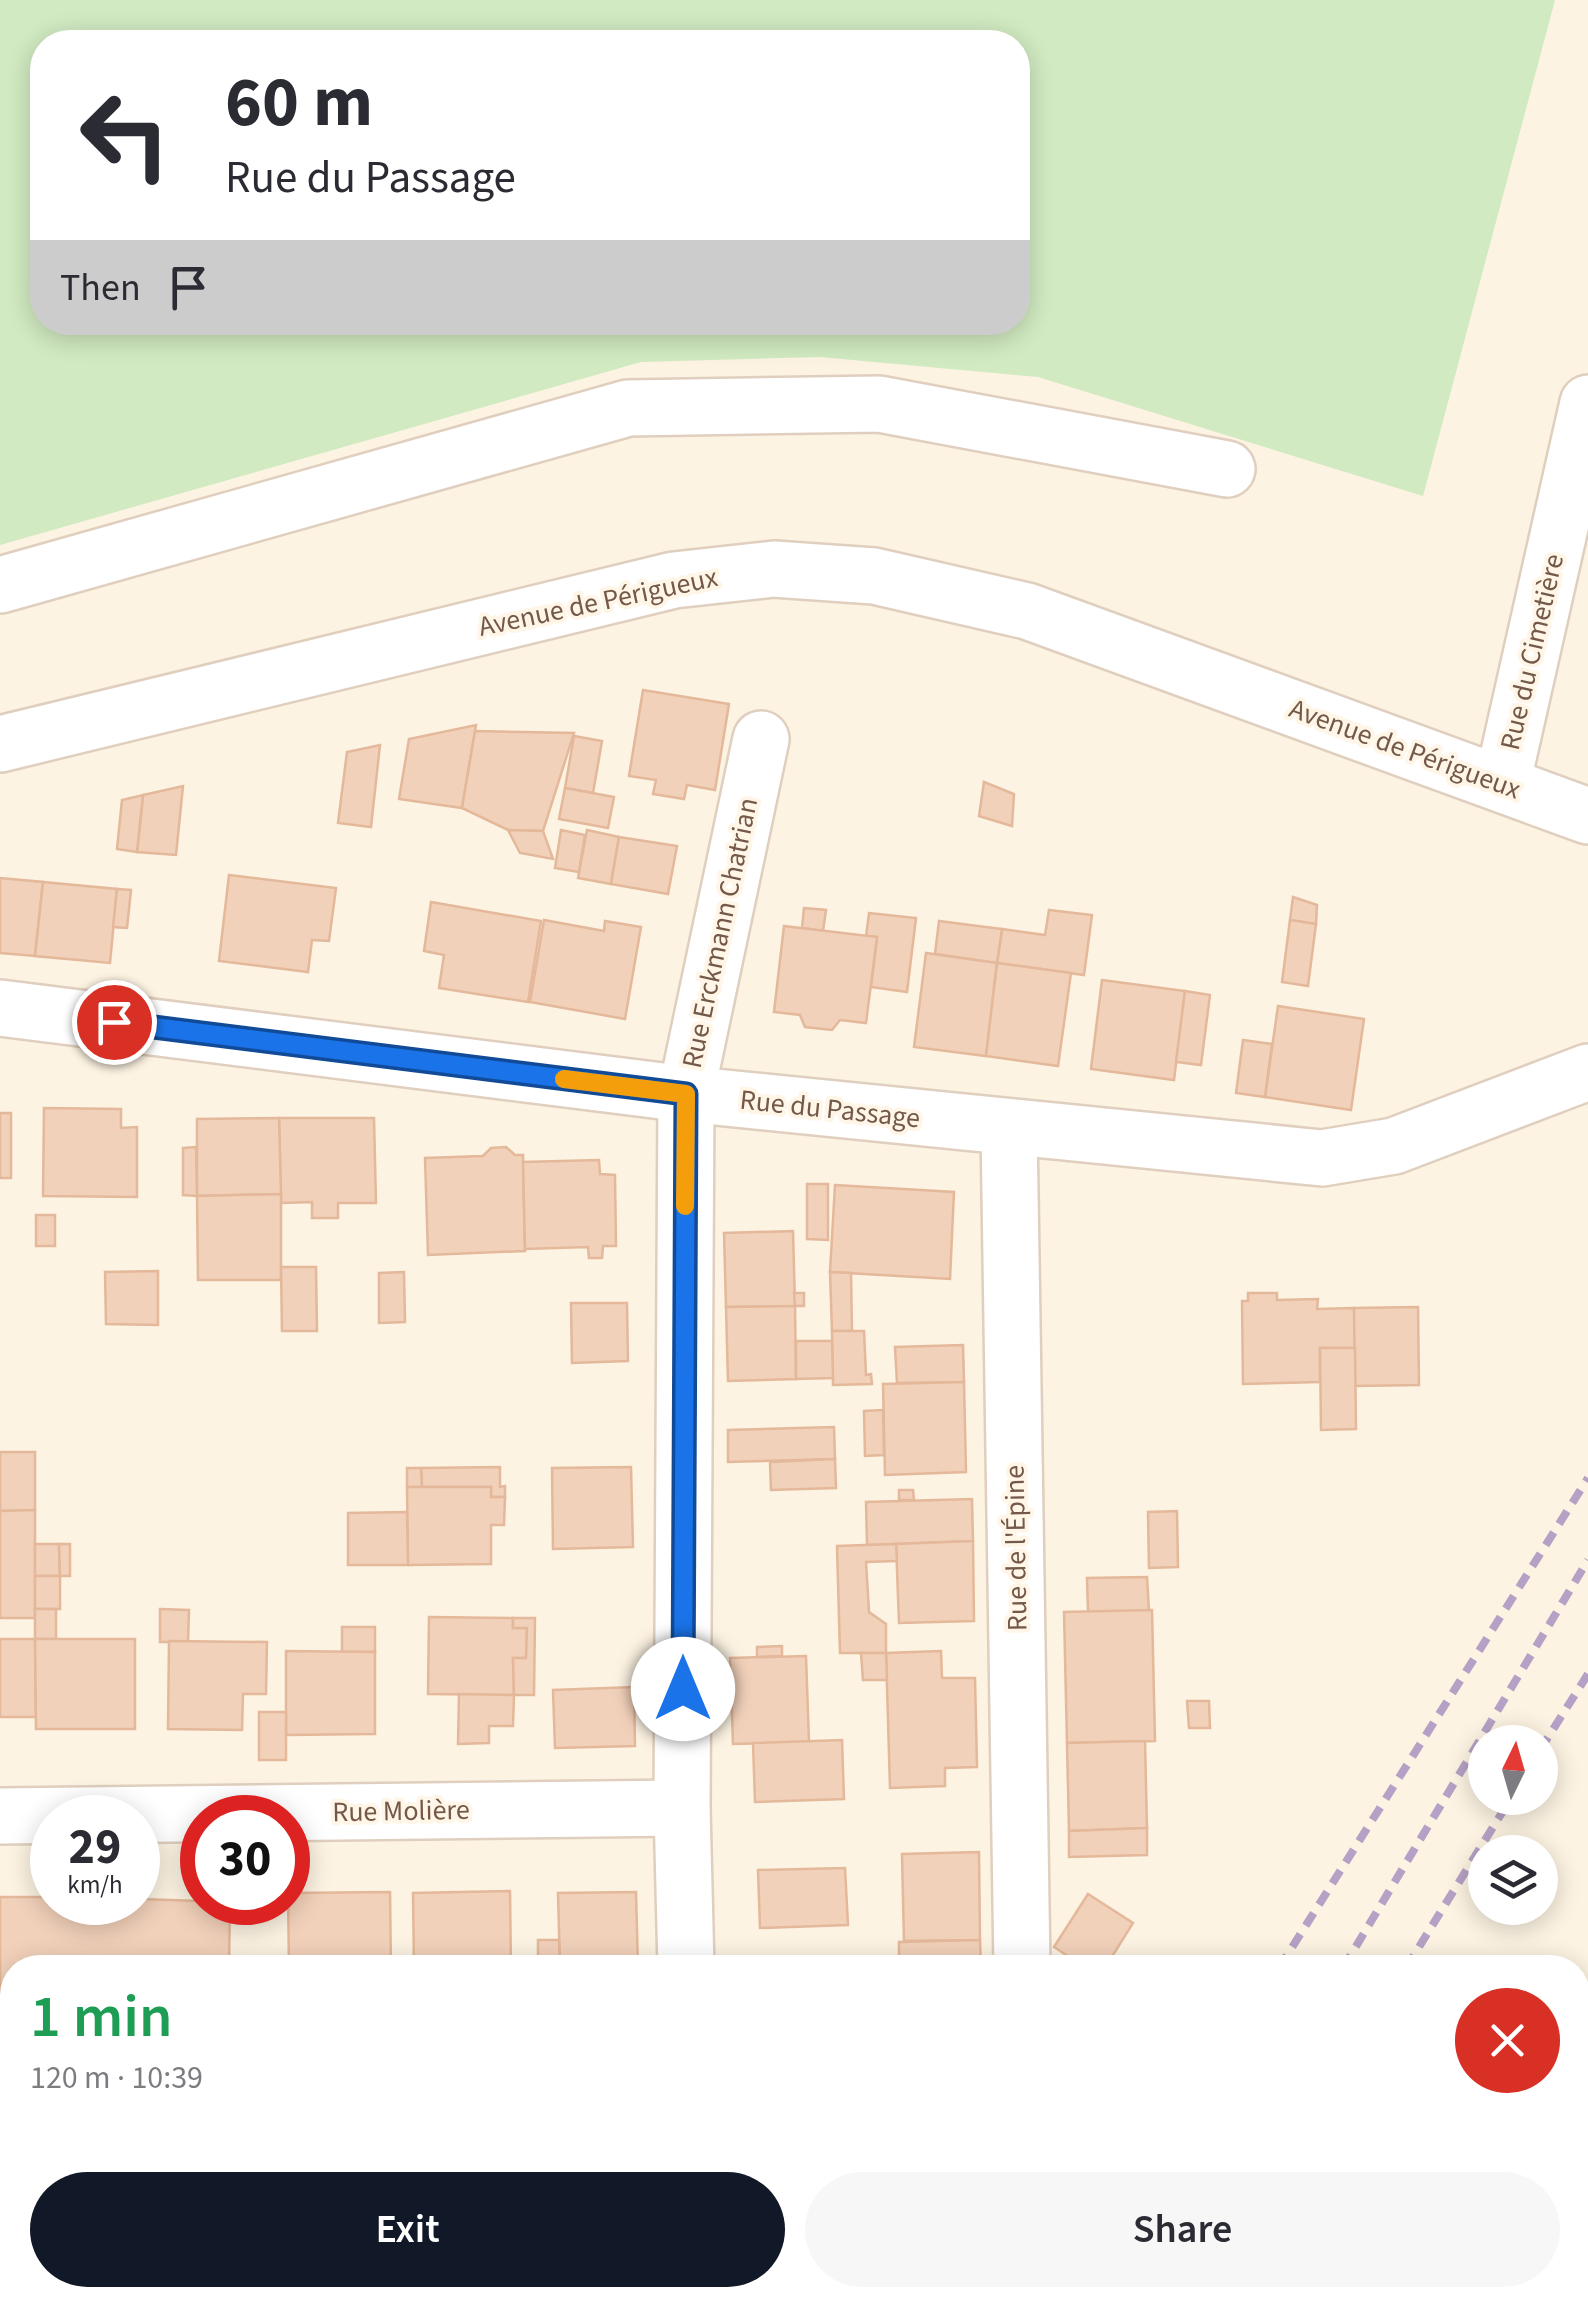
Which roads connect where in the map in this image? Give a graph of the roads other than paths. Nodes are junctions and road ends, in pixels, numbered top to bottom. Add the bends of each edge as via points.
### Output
1 (1588, 403) edge
2 (1227, 469) dead end
3 (0, 584) edge
4 (761, 739) dead end
5 (0, 744) edge
6 (1502, 784) junction
7 (1588, 816) edge
8 (0, 1008) edge
9 (1588, 1072) edge
10 (686, 1094) junction
11 (1009, 1128) junction
12 (682, 1808) junction
13 (0, 1816) edge
14 (686, 1955) edge
15 (1022, 1955) edge

1 - 6 street, Rue du Cimetière
2 - 3 street via 879,404 628,408
4 - 10 street, Rue Erckmann Chatrian
5 - 6 street, Avenue de Périgueux via 674,580 774,569 874,576 1027,611
6 - 7 street, Avenue de Périgueux
8 - 10 street, Rue du Passage
9 - 11 street, Rue du Passage via 1394,1146 1322,1158
10 - 11 street, Rue du Passage
10 - 12 street, Rue Erckmann Chatrian
11 - 15 street, Rue de l'Épine
12 - 13 street, Rue Molière
12 - 14 street, Rue Erckmann Chatrian

